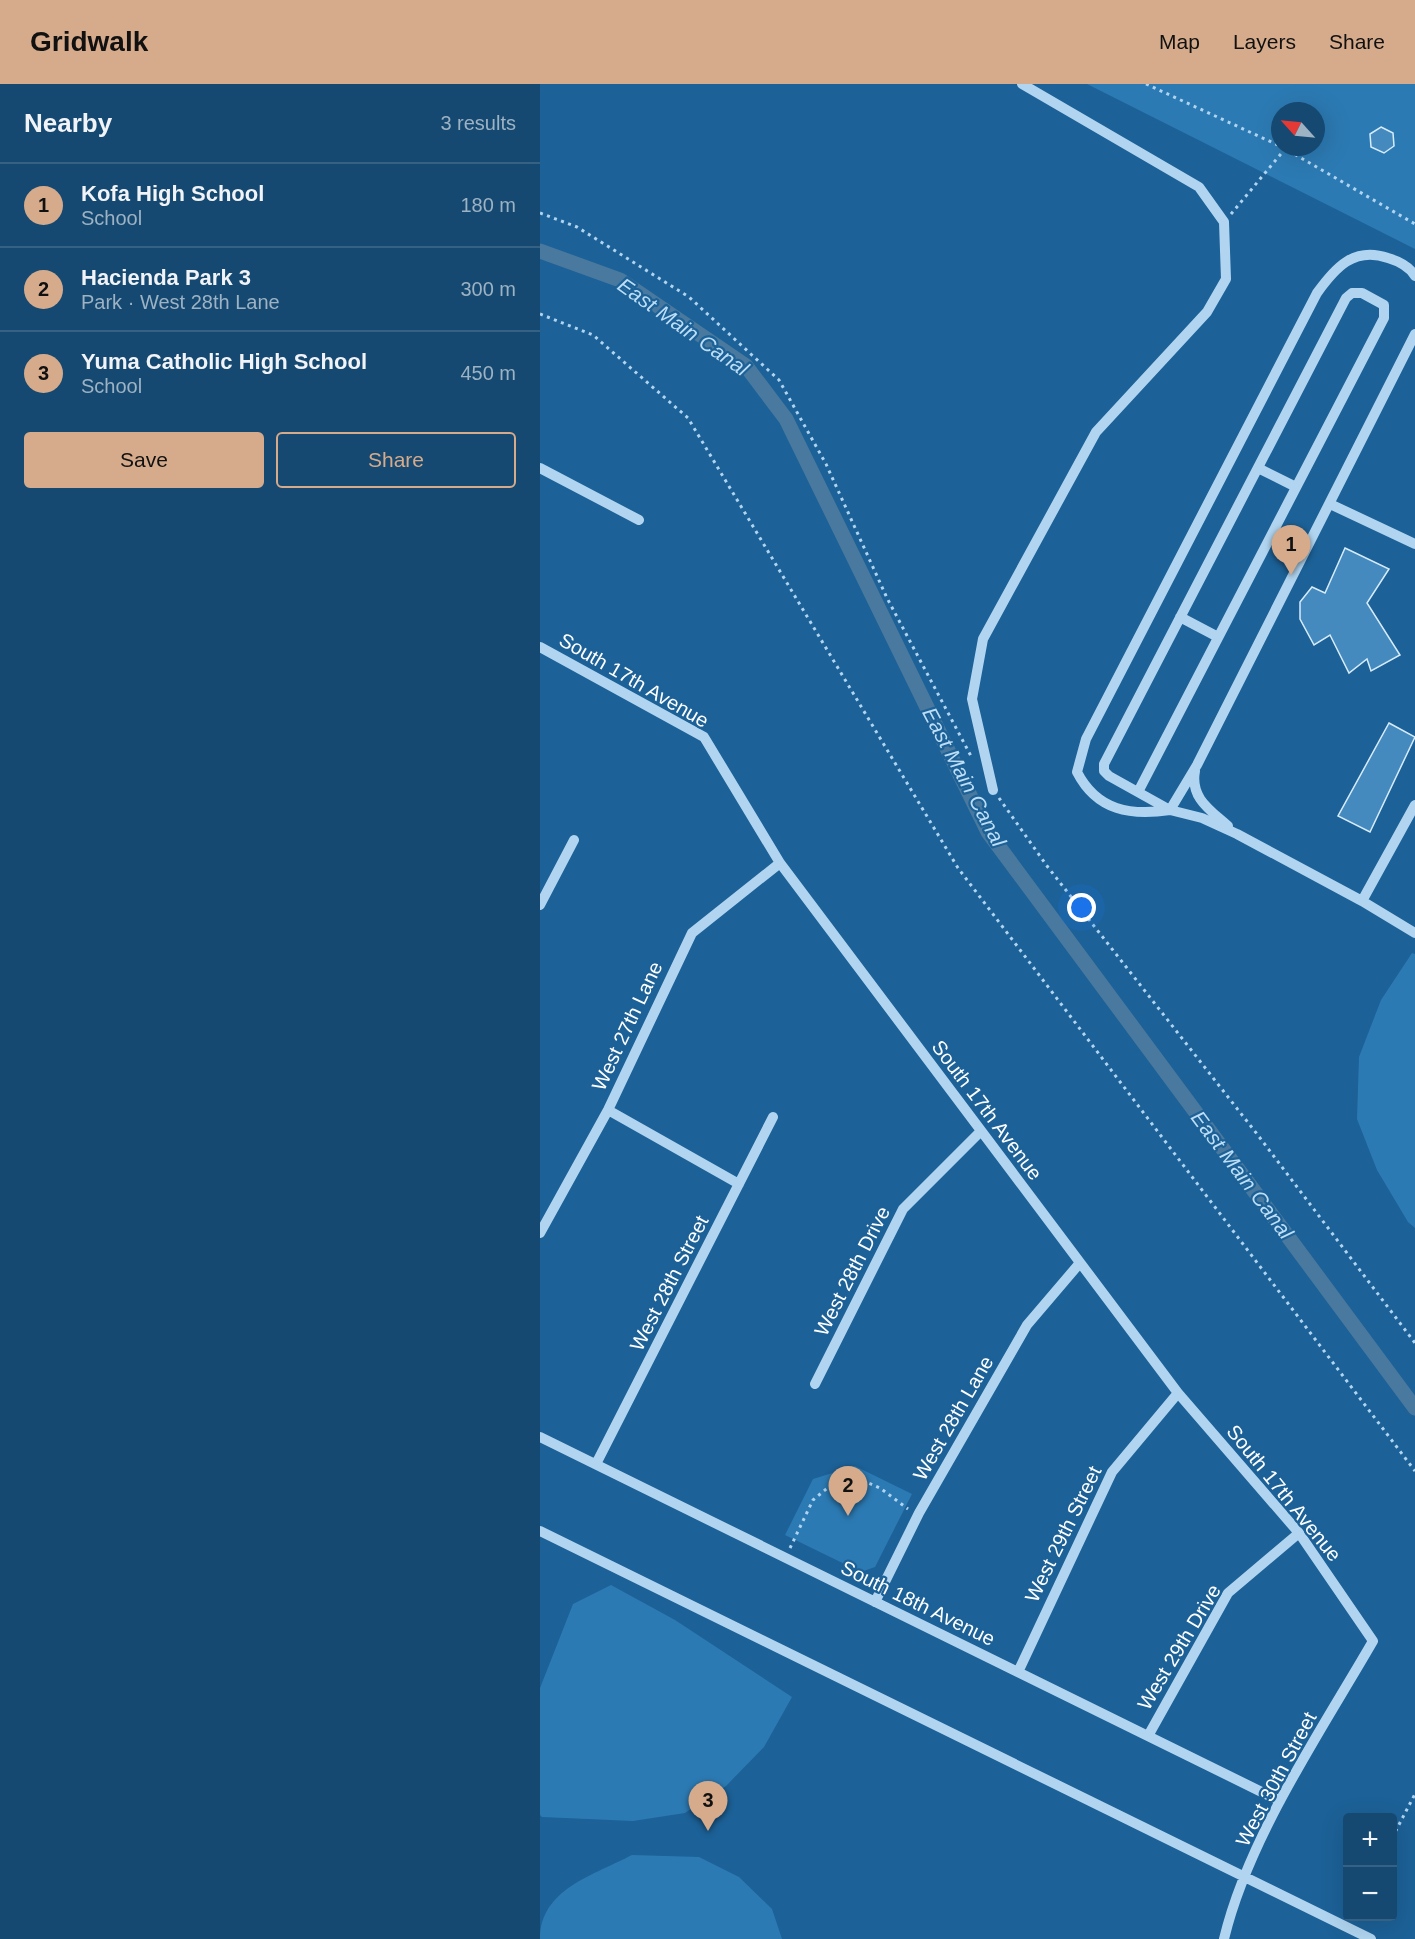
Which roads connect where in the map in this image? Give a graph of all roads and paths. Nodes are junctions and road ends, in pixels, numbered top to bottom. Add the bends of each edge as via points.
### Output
1 (1022, 84) edge
2 (1146, 84) edge
3 (1271, 142) edge
4 (1275, 156) edge
5 (1298, 156) edge
6 (1224, 222) junction
7 (1415, 224) edge
8 (1415, 276) edge
9 (540, 314) edge
10 (1415, 334) edge
11 (1412, 349) edge
12 (540, 468) edge
13 (1258, 468) junction
14 (1296, 487) junction
15 (1330, 504) junction
16 (639, 520) dead end
17 (1415, 544) edge
18 (1180, 617) junction
19 (1218, 637) junction
20 (540, 646) edge
21 (1197, 765) junction
22 (993, 790) dead end
23 (1138, 792) junction
24 (1415, 805) edge
25 (1170, 810) junction
26 (1238, 834) junction
27 (574, 840) dead end
28 (780, 863) junction
29 (1362, 901) junction
30 (540, 905) edge
31 (1415, 933) edge
32 (608, 1110) junction
33 (773, 1118) dead end
34 (981, 1131) junction
35 (739, 1184) junction
36 (540, 1233) edge
37 (1079, 1264) junction
38 (816, 1384) dead end
39 (1178, 1393) junction
40 (540, 1437) edge
41 (596, 1464) junction
42 (1415, 1471) edge
43 (919, 1513) junction
44 (540, 1531) edge
45 (1299, 1533) junction
46 (785, 1557) junction
47 (874, 1602) junction
48 (1373, 1641) joint
49 (1018, 1672) junction
50 (1148, 1736) junction
51 (1415, 1794) edge
52 (1280, 1801) junction
53 (1397, 1828) edge
54 (1245, 1877) junction
55 (1224, 1939) edge
56 (1371, 1939) edge

1 - 6 street via 1199,187
2 - 3 path
4 - 6 path
5 - 7 path
6 - 22 street via 1226,279 1206,312 1096,432 983,639 972,699
8 - 25 street via 1399,261 1364,254 1348,258 1317,293 1086,739 1077,772 1097,797 1136,814
9 - 42 path via 593,335 688,418 958,868
10 - 11 street
11 - 15 street
12 - 16 street
13 - 14 street
13 - 14 street via 1346,298 1362,293 1384,305 1384,318
13 - 18 street
14 - 19 street
15 - 17 street
15 - 21 street
18 - 19 street
18 - 23 street via 1104,764 1109,776
19 - 23 street
20 - 28 street, South 17th Avenue via 705,736
21 - 25 street
21 - 26 street via 1195,791 1201,802
23 - 25 street
24 - 29 street
25 - 26 street via 1202,818
26 - 29 street
27 - 30 street
28 - 32 street, West 27th Lane via 692,933
28 - 34 street, South 17th Avenue
29 - 31 street
32 - 35 street
32 - 36 street, West 27th Lane
33 - 35 street, West 28th Street
34 - 37 street, South 17th Avenue
34 - 38 street, West 28th Drive via 903,1209
35 - 41 street, West 28th Street
37 - 39 street, South 17th Avenue
37 - 43 street, West 28th Lane via 1027,1325
39 - 45 street, South 17th Avenue
39 - 49 street, West 29th Street via 1112,1472
40 - 41 street, South 18th Avenue
41 - 46 street, South 18th Avenue
43 - 46 path via 901,1506 880,1488 850,1475 842,1476 813,1500
43 - 47 street, West 28th Lane
44 - 54 street
45 - 48 street, South 17th Avenue
45 - 50 street, West 29th Drive via 1228,1593
46 - 47 street, South 18th Avenue
47 - 49 street, South 18th Avenue
48 - 52 street, West 30th Street
49 - 50 street, South 18th Avenue
50 - 52 street, South 18th Avenue
51 - 53 path
52 - 54 street, West 30th Street
54 - 55 street, West 30th Street
54 - 56 street

